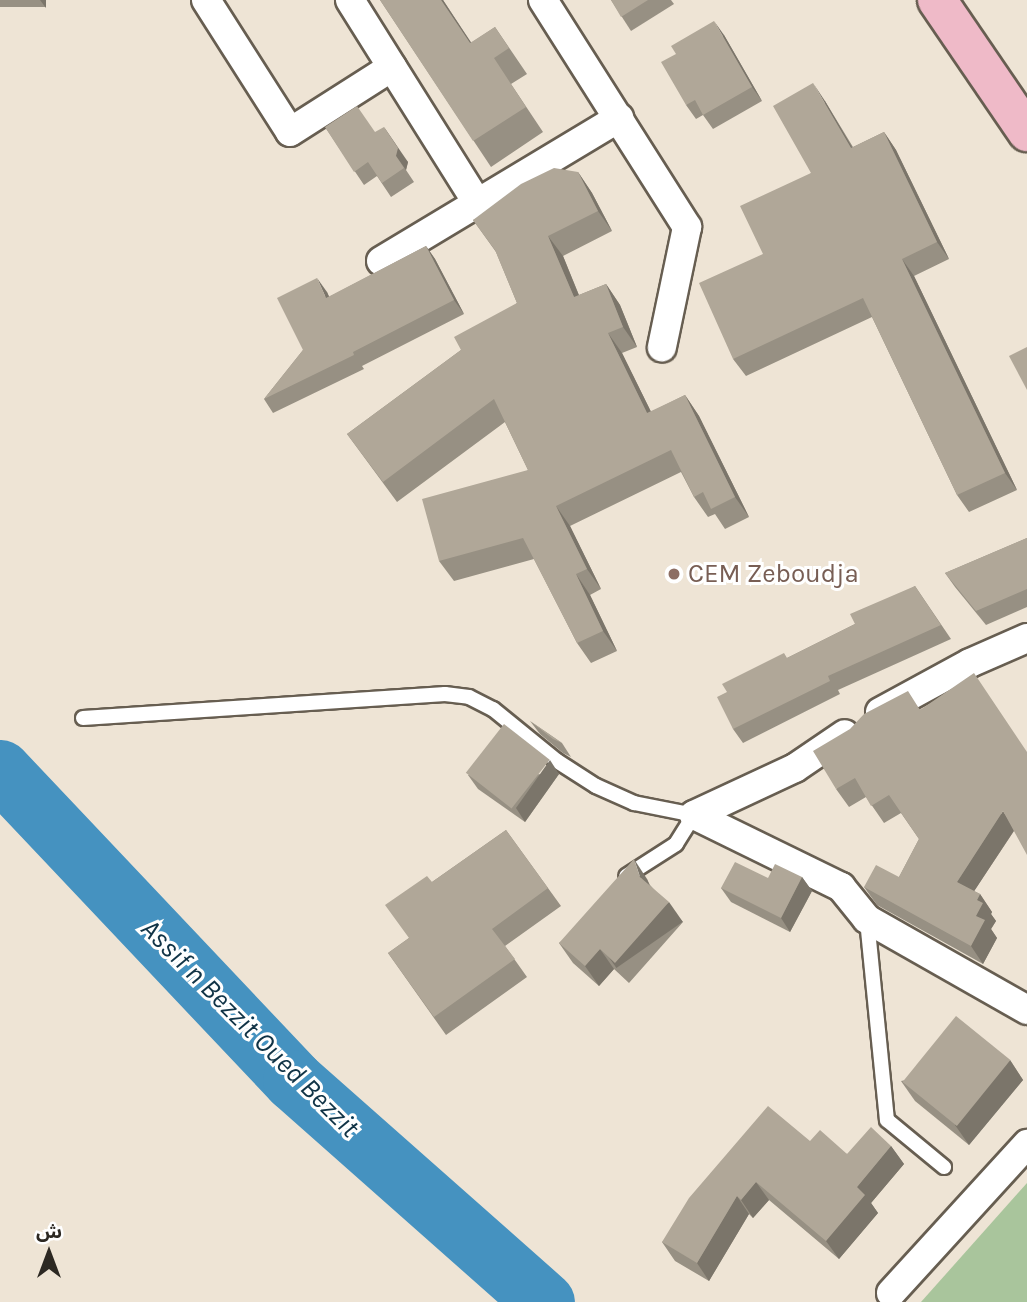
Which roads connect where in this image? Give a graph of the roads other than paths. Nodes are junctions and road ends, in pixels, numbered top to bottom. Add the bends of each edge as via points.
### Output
1 (206, 0) edge
2 (350, 0) edge
3 (543, 0) edge
4 (937, 0) edge
5 (392, 67) junction
6 (619, 118) junction
7 (1027, 132) edge
8 (476, 201) junction
9 (381, 261) dead end
10 (662, 347) dead end
11 (1027, 638) edge
12 (83, 718) dead end
13 (694, 815) junction
14 (613, 885) edge
15 (867, 919) junction
16 (1027, 1010) edge
17 (1027, 1144) edge
18 (944, 1167) dead end
19 (891, 1293) dead end

1 - 5 street via 290,132
2 - 5 street
3 - 6 street
4 - 7 main road
5 - 8 street
6 - 8 street
6 - 10 street via 688,227
8 - 9 street
11 - 13 street via 868,718 795,768
12 - 13 lane via 445,694 470,697 596,786 643,806
13 - 14 lane via 676,844
13 - 15 street via 841,887
15 - 16 street
15 - 18 lane via 887,1120
17 - 19 street

